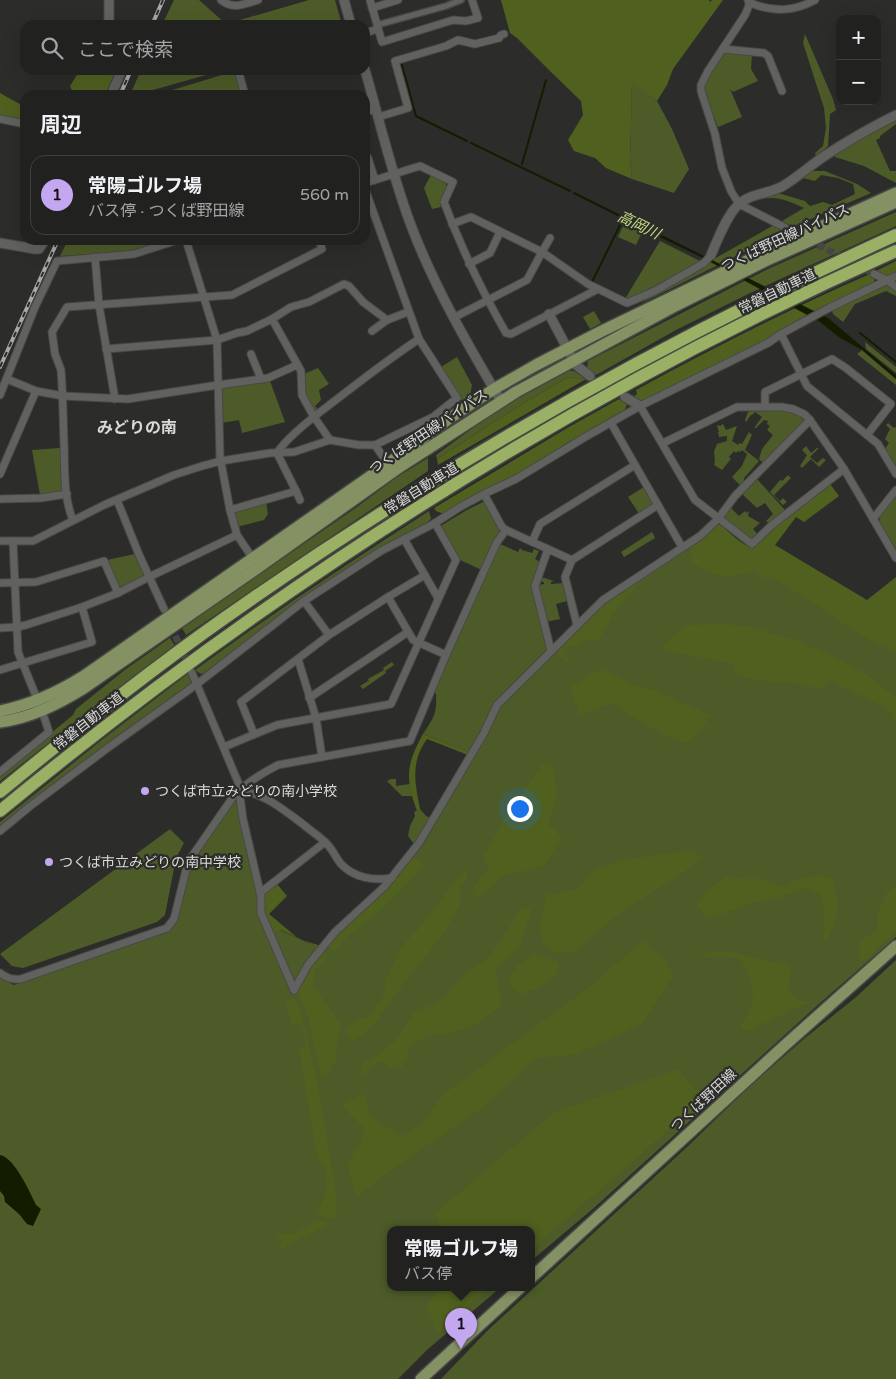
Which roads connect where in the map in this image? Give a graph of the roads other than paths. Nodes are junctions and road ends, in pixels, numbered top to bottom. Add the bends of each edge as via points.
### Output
1 (109, 0) edge
2 (221, 0) edge
3 (258, 0) edge
4 (344, 0) edge
5 (398, 0) edge
6 (461, 0) edge
7 (472, 0) edge
8 (815, 0) edge
9 (749, 2) edge
10 (371, 4) edge
11 (109, 20) edge
12 (350, 20) edge
13 (377, 27) junction
14 (370, 30) edge
15 (504, 34) dead end
16 (723, 48) junction
17 (120, 75) edge
18 (239, 75) edge
19 (366, 75) edge
20 (113, 90) edge
21 (244, 90) edge
22 (782, 91) dead end
23 (370, 112) edge
24 (377, 113) junction
25 (896, 115) edge
26 (0, 119) edge
27 (20, 123) edge
28 (370, 164) edge
29 (394, 174) junction
30 (375, 180) junction
31 (370, 182) edge
32 (896, 193) edge
33 (896, 202) edge
34 (370, 203) edge
35 (739, 204) junction
36 (452, 224) junction
37 (790, 230) tunnel mouth
38 (500, 232) junction
39 (896, 235) edge
40 (550, 238) dead end
41 (0, 243) edge
42 (42, 245) edge
43 (162, 245) edge
44 (188, 245) edge
45 (321, 245) edge
46 (896, 251) edge
47 (542, 252) junction
48 (711, 255) joint
49 (95, 257) junction
50 (469, 264) junction
51 (874, 274) tunnel mouth
52 (896, 276) edge
53 (887, 280) junction
54 (896, 287) edge
55 (598, 289) junction
56 (204, 296) junction
57 (487, 300) junction
58 (99, 305) junction
59 (408, 312) junction
60 (549, 314) junction
61 (453, 318) junction
62 (272, 319) junction
63 (387, 320) junction
64 (372, 331) dead end
65 (781, 334) junction
66 (419, 339) junction
67 (217, 340) junction
68 (106, 349) junction
69 (567, 349) junction
70 (252, 354) dead end
71 (573, 360) junction
72 (297, 365) junction
73 (800, 375) junction
74 (590, 376) dead end
75 (7, 379) junction
76 (261, 379) junction
77 (218, 385) junction
78 (494, 389) junction
79 (36, 391) junction
80 (0, 396) edge
81 (63, 396) junction
82 (624, 397) dead end
83 (115, 399) junction
84 (501, 401) junction
85 (640, 406) junction
86 (765, 406) junction
87 (314, 417) junction
88 (810, 420) junction
89 (610, 423) junction
90 (867, 435) junction
91 (330, 440) junction
92 (663, 444) junction
93 (375, 445) junction
94 (277, 453) junction
95 (221, 461) junction
96 (388, 464) junction
97 (635, 465) junction
98 (844, 470) junction
99 (0, 474) edge
100 (896, 474) edge
101 (896, 490) edge
102 (296, 491) junction
103 (67, 494) junction
104 (484, 494) junction
105 (0, 499) edge
106 (117, 500) junction
107 (300, 500) dead end
108 (658, 505) junction
109 (230, 510) junction
110 (718, 519) junction
111 (873, 519) junction
112 (73, 520) junction
113 (435, 523) junction
114 (506, 530) junction
115 (237, 535) junction
116 (404, 539) junction
117 (0, 541) edge
118 (13, 541) junction
119 (532, 542) junction
120 (682, 547) junction
121 (548, 549) junction
122 (896, 558) edge
123 (572, 560) junction
124 (256, 562) junction
125 (425, 575) junction
126 (149, 577) junction
127 (0, 583) edge
128 (16, 583) junction
129 (118, 593) junction
130 (388, 596) junction
131 (438, 598) junction
132 (304, 601) junction
133 (82, 607) junction
134 (164, 609) dead end
135 (577, 625) junction
136 (17, 627) junction
137 (0, 628) edge
138 (408, 632) junction
139 (330, 635) junction
140 (419, 643) junction
141 (551, 651) junction
142 (446, 655) junction
143 (298, 659) junction
144 (23, 664) junction
145 (0, 670) edge
146 (192, 672) tunnel mouth
147 (197, 684) junction
148 (309, 698) junction
149 (40, 706) junction
150 (0, 711) edge
151 (316, 718) junction
152 (0, 722) edge
153 (254, 734) junction
154 (224, 747) junction
155 (322, 757) junction
156 (0, 772) edge
157 (240, 790) junction
158 (0, 792) edge
159 (0, 811) edge
160 (0, 831) edge
161 (325, 842) junction
162 (392, 878) junction
163 (260, 893) junction
164 (896, 946) edge
165 (0, 973) edge
166 (535, 1274) edge
167 (517, 1291) edge
168 (421, 1379) edge

1 - 11 street
2 - 3 street via 235,7
4 - 12 street
5 - 10 street
6 - 13 street
7 - 13 street via 478,18 466,22 453,20 382,42
8 - 9 street via 799,8 780,10
9 - 16 street via 745,15
10 - 13 street
13 - 14 street
15 - 24 street via 475,44 458,40 395,61 408,108
16 - 22 street via 764,53
16 - 35 street via 701,89 722,168
17 - 20 street
18 - 21 street
19 - 24 street
23 - 24 street
24 - 29 street
25 - 35 street via 824,156 784,185
26 - 27 street
28 - 30 street
29 - 30 street
29 - 36 street via 420,166 453,182 444,202
29 - 61 street via 411,226
30 - 31 street
32 - 69 main road, つくば野田線バイパス via 759,255
33 - 71 main road, つくば野田線バイパス via 765,261
34 - 59 street
35 - 37 street
35 - 48 street
36 - 38 street via 471,218
36 - 50 street
38 - 47 street
38 - 50 street via 490,253
39 - 158 highway, 常磐自動車道 via 632,365 405,498 240,607
40 - 47 street
41 - 42 street via 35,249
43 - 49 street via 134,254
44 - 56 street
45 - 56 street via 322,249 232,294
46 - 159 highway, 常磐自動車道 via 637,379 418,507 182,668
47 - 55 street
47 - 57 street via 527,280
48 - 55 street via 704,264 627,303
49 - 58 street
49 - 75 street via 58,261 54,265
50 - 57 street
51 - 53 street
52 - 53 street
53 - 54 street
53 - 65 street
55 - 60 street
56 - 58 street
56 - 67 street
57 - 60 street via 506,333 511,334
57 - 61 street
58 - 68 street
58 - 81 street via 67,307 52,332
59 - 63 street
59 - 66 street
60 - 69 street
61 - 78 street
62 - 63 street via 291,306 309,302 344,284
62 - 67 street
62 - 72 street
63 - 64 street
65 - 73 street
65 - 85 street
66 - 87 street
66 - 93 street via 457,398 433,417
67 - 68 street
67 - 77 street
68 - 83 street
69 - 71 street
69 - 78 main road, つくば野田線バイパス
70 - 76 street
71 - 74 street
71 - 84 main road, つくば野田線バイパス
72 - 76 street
72 - 87 street via 301,371 302,395
73 - 86 street via 765,392
73 - 90 street via 807,386
73 - 90 street via 832,359 892,404
75 - 79 street
75 - 80 street
76 - 77 street
77 - 83 street
77 - 95 street
78 - 84 street
78 - 96 main road, つくば野田線バイパス
79 - 81 street
79 - 99 street
81 - 83 street
81 - 103 street
82 - 85 street
84 - 124 main road, つくば野田線バイパス
85 - 89 street
85 - 92 street
86 - 88 street via 793,409
86 - 92 street via 737,406
87 - 91 street
87 - 94 street
88 - 98 street
88 - 110 street via 735,496
89 - 97 street
89 - 104 street via 516,479
90 - 100 street via 878,444
91 - 93 street
91 - 94 street via 294,452
92 - 110 street via 695,500
93 - 96 street
94 - 95 street
94 - 102 street
95 - 106 street via 183,472
95 - 109 street
96 - 124 main road, つくば野田線バイパス
97 - 108 street
97 - 119 street via 540,524
98 - 110 street via 752,544
98 - 111 street
101 - 111 street
102 - 107 street
102 - 109 street
103 - 105 street
103 - 112 street
104 - 113 street
104 - 114 street
106 - 112 street
106 - 126 street
108 - 120 street
108 - 123 street
109 - 115 street
110 - 120 street
111 - 122 street
112 - 118 street via 33,541
113 - 116 street
113 - 131 street via 456,560
114 - 119 street
114 - 142 street
115 - 124 street
115 - 126 street
116 - 125 street
116 - 132 street
117 - 118 street
118 - 128 street
119 - 121 street
120 - 135 street via 603,600
121 - 123 street
121 - 141 street via 535,586
123 - 135 street via 564,577
124 - 149 main road, つくば野田線バイパス
125 - 130 street
125 - 131 street
126 - 129 street
126 - 134 street
127 - 128 street
128 - 129 street via 36,582 104,561
128 - 136 street
129 - 133 street
130 - 138 street
130 - 139 street
131 - 140 street
132 - 139 street
132 - 147 street
133 - 136 street
133 - 144 street via 92,642
135 - 141 street
136 - 137 street
136 - 144 street via 18,652
138 - 140 street
138 - 148 street
139 - 143 street
140 - 142 street
140 - 151 street via 392,704
141 - 162 street via 498,705 419,843
142 - 155 street via 410,741
143 - 148 street
143 - 153 street via 241,702
144 - 145 street
144 - 149 street
146 - 147 street
147 - 154 street
147 - 160 street
148 - 151 street
149 - 150 main road, つくば野田線バイパス
149 - 152 main road, つくば野田線バイパス via 23,716
149 - 156 street via 49,732
151 - 153 street via 277,725
151 - 155 street
153 - 154 street
154 - 157 street
155 - 157 street via 278,765
157 - 161 street via 276,803
157 - 163 street via 243,819
157 - 165 street via 188,862 174,919 167,928 21,979 7,978
161 - 162 street via 340,863 354,874
161 - 163 street
162 - 163 street via 335,932 308,965 294,990 261,913
164 - 166 main road, つくば野田線
167 - 168 main road

